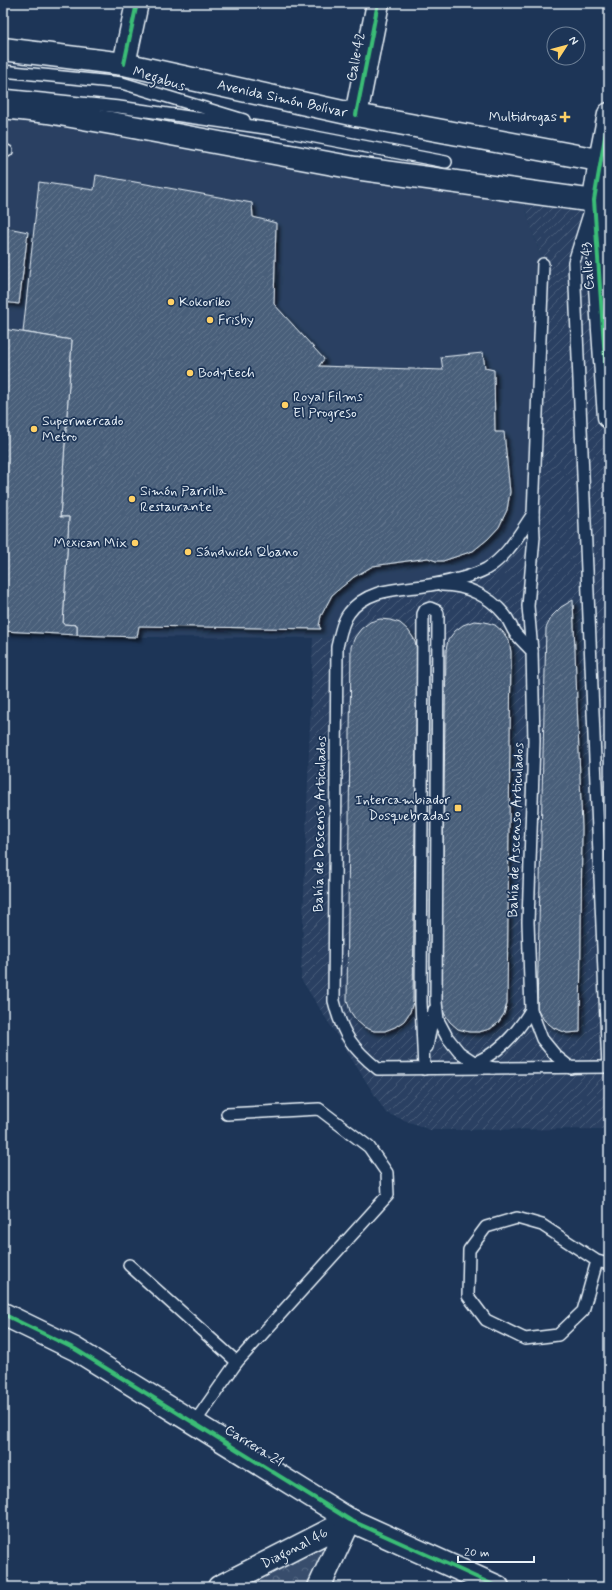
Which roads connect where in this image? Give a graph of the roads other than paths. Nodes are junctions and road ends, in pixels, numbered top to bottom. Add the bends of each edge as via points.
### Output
1 (137, 3) edge
2 (378, 3) edge
3 (3, 49) edge
4 (124, 64) junction
5 (3, 71) edge
6 (3, 95) edge
7 (3, 107) edge
8 (609, 114) edge
9 (356, 115) junction
10 (279, 130) junction
11 (604, 161) edge
12 (446, 162) dead end
13 (604, 201) edge
14 (543, 264) dead end
15 (609, 417) edge
16 (533, 514) junction
17 (430, 585) junction
18 (532, 651) junction
19 (436, 1002) junction
20 (531, 1010) junction
21 (474, 1062) junction
22 (608, 1067) edge
23 (492, 1068) junction
24 (571, 1068) junction
25 (424, 1069) junction
26 (454, 1069) junction
27 (227, 1114) dead end
28 (597, 1261) junction
29 (609, 1264) edge
30 (129, 1265) dead end
31 (3, 1314) edge
32 (237, 1362) junction
33 (195, 1422) junction
34 (350, 1520) junction
35 (219, 1587) edge
36 (319, 1587) edge
37 (498, 1587) edge

1 - 4 street
2 - 9 street, Calle 42
3 - 4 street, Avenida Simón Bolívar
4 - 9 street, Avenida Simón Bolívar
5 - 10 lane, Megabus via 122,83
6 - 10 lane, Megabus via 119,107
7 - 13 street via 48,112 355,168 520,192
8 - 11 street, Calle 43
9 - 11 street, Avenida Simón Bolívar
10 - 12 lane, Megabus
11 - 13 street, Calle 43
13 - 15 street, Calle 43
13 - 22 lane via 574,262
14 - 16 lane, Bahía de Ascenso Articulados
16 - 17 lane via 503,556 485,569
16 - 18 lane, Bahía de Ascenso Articulados via 534,537 528,606
17 - 18 lane via 451,585 471,590 489,600 504,614 515,632
17 - 25 lane, Bahía de Descenso Articulados via 382,592 358,603 342,625 337,647 334,1001 339,1021 349,1040 361,1056 378,1069
18 - 20 lane, Bahía de Ascenso Articulados via 534,741 528,922
19 - 21 lane via 438,1020 447,1037 459,1052
19 - 25 lane
19 - 25 lane via 438,618 437,611 430,608 423,614 421,1002
20 - 21 lane via 508,1041 494,1052
20 - 24 lane, Bahía de Ascenso Articulados via 542,1039 556,1056
21 - 23 lane
21 - 26 lane
22 - 24 lane, Bahía de Descenso Articulados
23 - 24 lane, Bahía de Descenso Articulados
23 - 26 lane, Bahía de Descenso Articulados
25 - 26 lane, Bahía de Descenso Articulados
27 - 32 lane via 320,1109 370,1147 387,1173 388,1194
28 - 28 lane via 583,1311 558,1335 525,1339 486,1320 468,1296 469,1250 486,1227 517,1218 542,1226
28 - 29 lane
30 - 32 lane
31 - 33 street, Carrera 21 via 75,1349
32 - 33 lane
33 - 34 street, Carrera 21
34 - 35 street, Diagonal 46
34 - 36 street
34 - 37 street, Carrera 21

